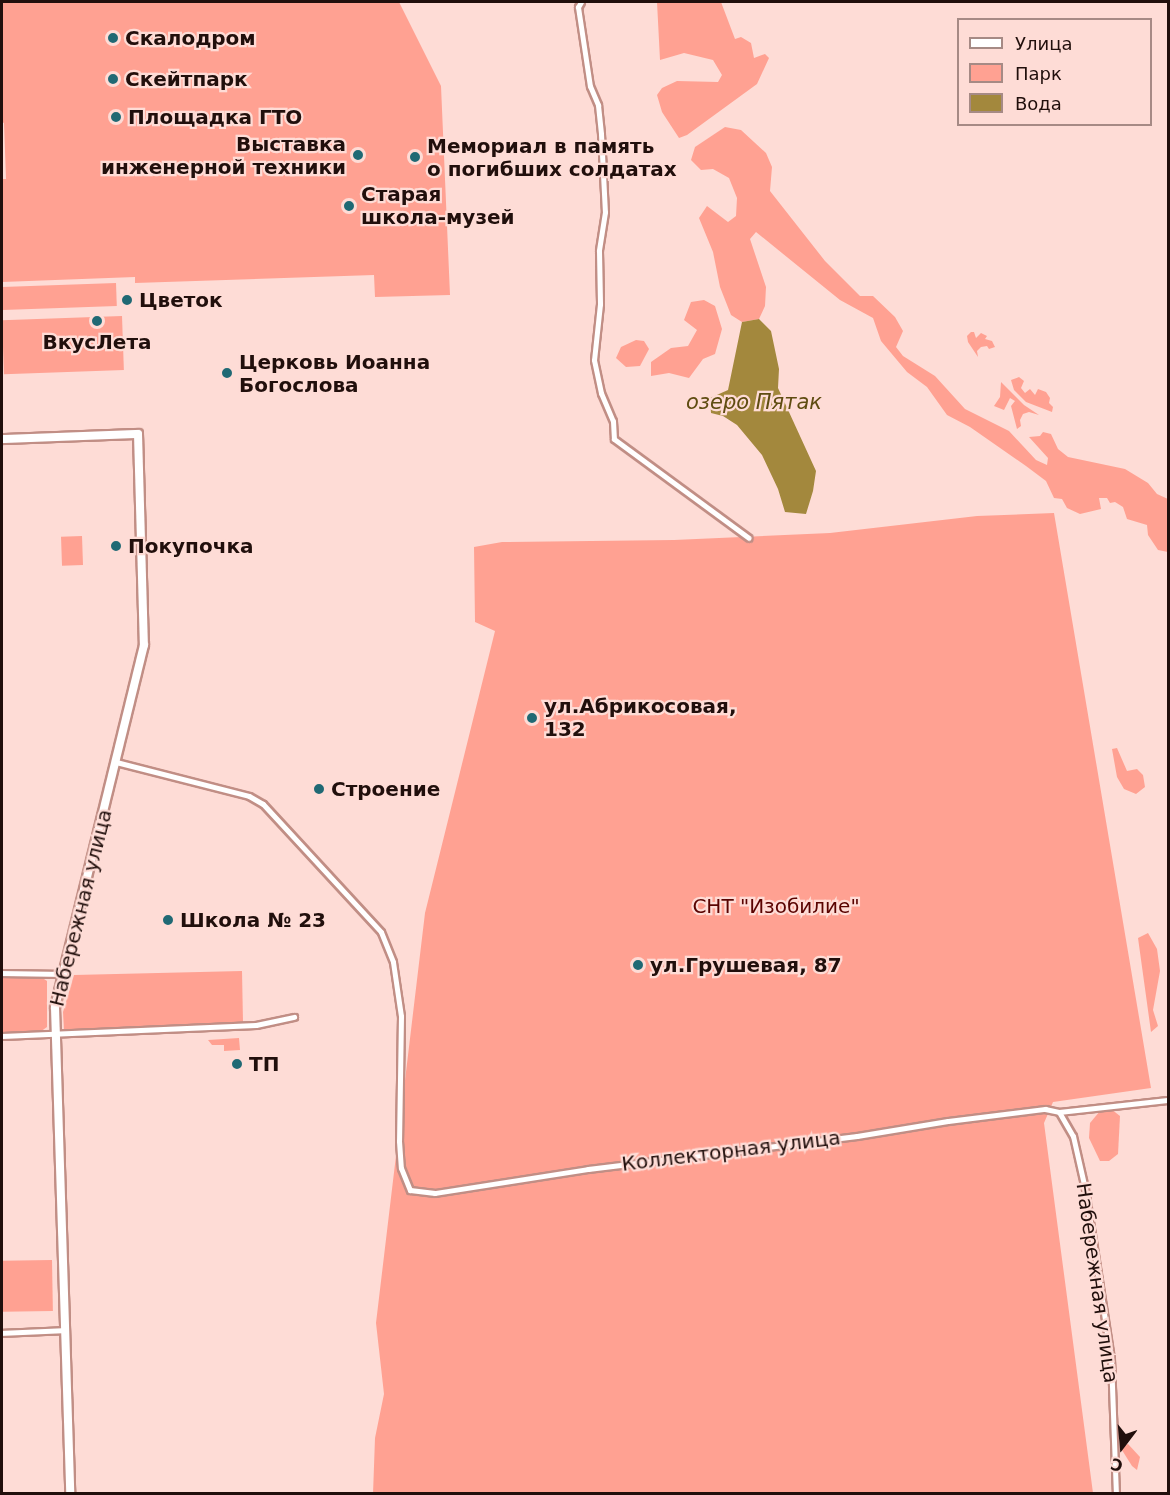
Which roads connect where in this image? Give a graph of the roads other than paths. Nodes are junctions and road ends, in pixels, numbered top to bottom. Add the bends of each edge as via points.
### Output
1 (581, 2) edge
2 (2, 439) edge
3 (749, 538) dead end
4 (116, 762) junction
5 (2, 973) edge
6 (62, 974) junction
7 (294, 1017) dead end
8 (54, 1034) junction
9 (2, 1036) edge
10 (1167, 1100) dead end
11 (1059, 1112) junction
12 (65, 1330) junction
13 (2, 1333) edge
14 (70, 1494) edge
15 (1116, 1494) edge

1 - 3 street via 578,7 601,134 605,212 598,251 600,304 594,360 601,393 613,421 614,439
2 - 4 street, Набережная улица via 138,434 144,645
4 - 6 street, Набережная улица
4 - 11 street, Коллекторная улица via 249,796 263,804 381,932 393,962 401,1016 399,1141 401,1168 410,1190 435,1193 948,1121 1045,1109
5 - 6 street
6 - 8 street, Набережная улица
7 - 8 street via 256,1025
8 - 9 street
8 - 12 street, Набережная улица
10 - 11 street, Коллекторная улица
11 - 15 street, Набережная улица via 1072,1136 1085,1189 1111,1359
12 - 13 street
12 - 14 street, Набережная улица

